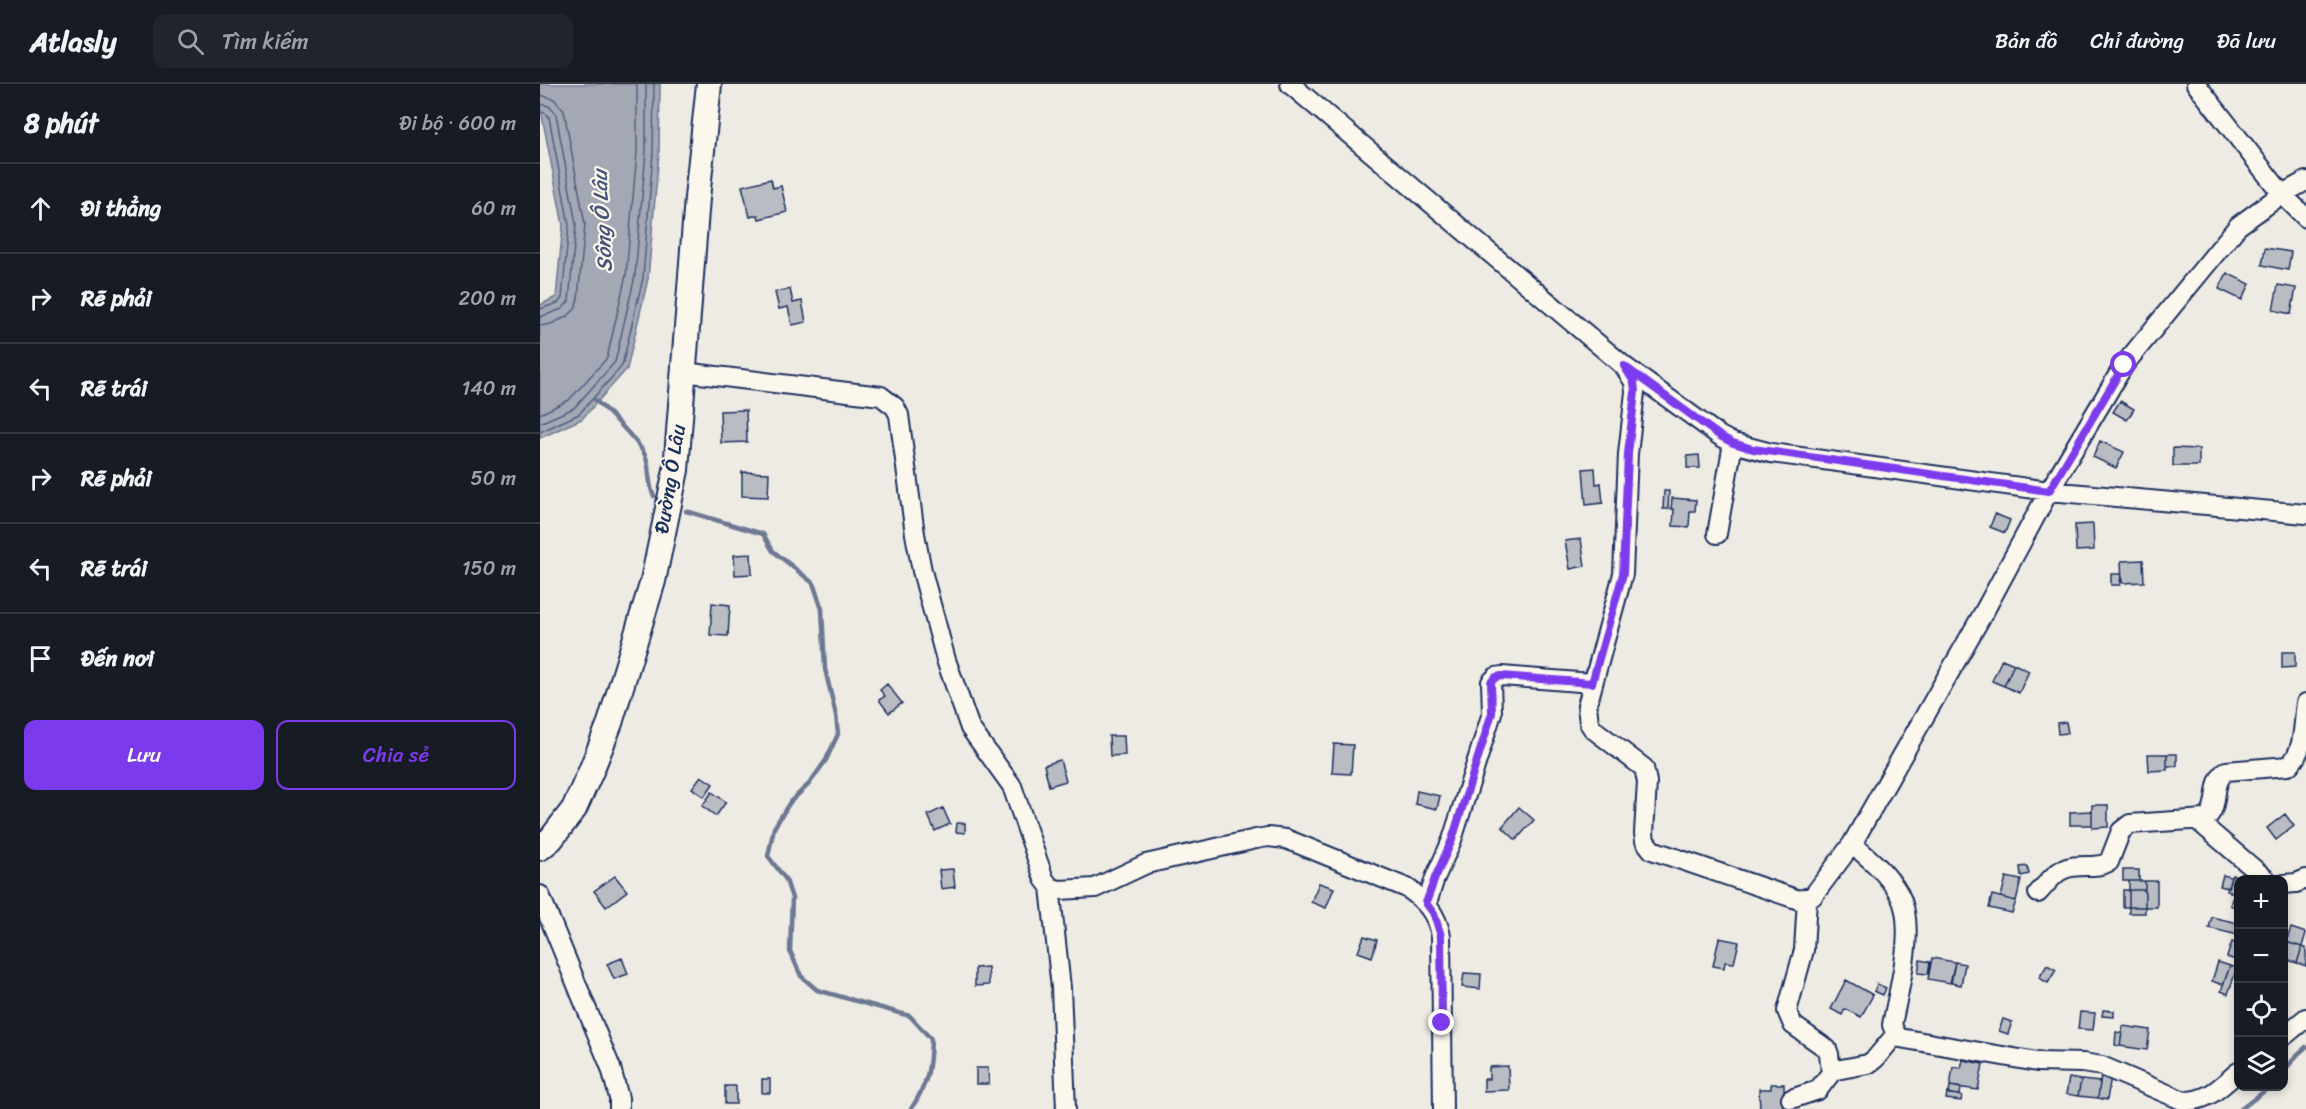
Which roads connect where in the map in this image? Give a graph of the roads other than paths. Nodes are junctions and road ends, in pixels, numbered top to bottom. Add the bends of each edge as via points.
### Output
1 (709, 84) edge
2 (1290, 84) edge
3 (2196, 84) edge
4 (2306, 181) edge
5 (2282, 194) junction
6 (2306, 218) edge
7 (1624, 366) junction
8 (683, 372) junction
9 (1733, 443) junction
10 (2049, 491) junction
11 (2306, 514) edge
12 (1717, 534) dead end
13 (1592, 683) junction
14 (2306, 703) edge
15 (2198, 821) junction
16 (1852, 844) junction
17 (540, 848) edge
18 (2262, 875) edge
19 (2306, 879) edge
20 (2288, 884) edge
21 (1050, 887) junction
22 (2038, 893) dead end
23 (540, 895) edge
24 (1807, 899) junction
25 (1426, 903) junction
26 (2306, 1018) edge
27 (2288, 1032) edge
28 (1896, 1034) junction
29 (1831, 1072) junction
30 (2234, 1075) edge
31 (1791, 1099) dead end
32 (619, 1109) edge
33 (1066, 1109) edge
34 (1443, 1109) edge

1 - 8 main road, Đường Ô Lâu
2 - 7 street
3 - 5 street
4 - 5 street
5 - 6 street
5 - 10 street via 2238,226 2124,365
7 - 9 street
7 - 13 street via 1635,392 1623,574
8 - 17 main road, Đường Ô Lâu via 676,470 650,589 610,723 574,809
8 - 21 street via 881,396 895,406 922,571 946,660 970,728 1008,777
9 - 10 street via 1771,453
9 - 12 street
10 - 11 street
10 - 16 street
13 - 24 street via 1587,706 1589,723 1644,768 1644,833 1648,846 1799,900
13 - 25 street via 1502,676 1491,682 1493,705 1489,723 1452,840
14 - 15 street via 2300,746 2293,762 2280,768 2226,771 2218,780 2210,816
15 - 18 street
15 - 22 street via 2130,824 2121,831 2109,862 2064,868
16 - 24 street
16 - 28 street via 1879,866 1900,895 1906,914 1908,933 1892,1025
19 - 20 street
21 - 25 street via 1095,888 1146,864 1276,837 1407,888
21 - 33 street via 1061,988
23 - 32 street via 611,1068
24 - 29 street via 1804,950 1787,1011 1793,1025 1827,1049
25 - 34 street via 1441,936
26 - 27 street
28 - 29 street via 1868,1064
28 - 30 street via 1905,1039 2037,1062 2102,1066 2184,1101 2208,1096
29 - 31 street via 1818,1090

